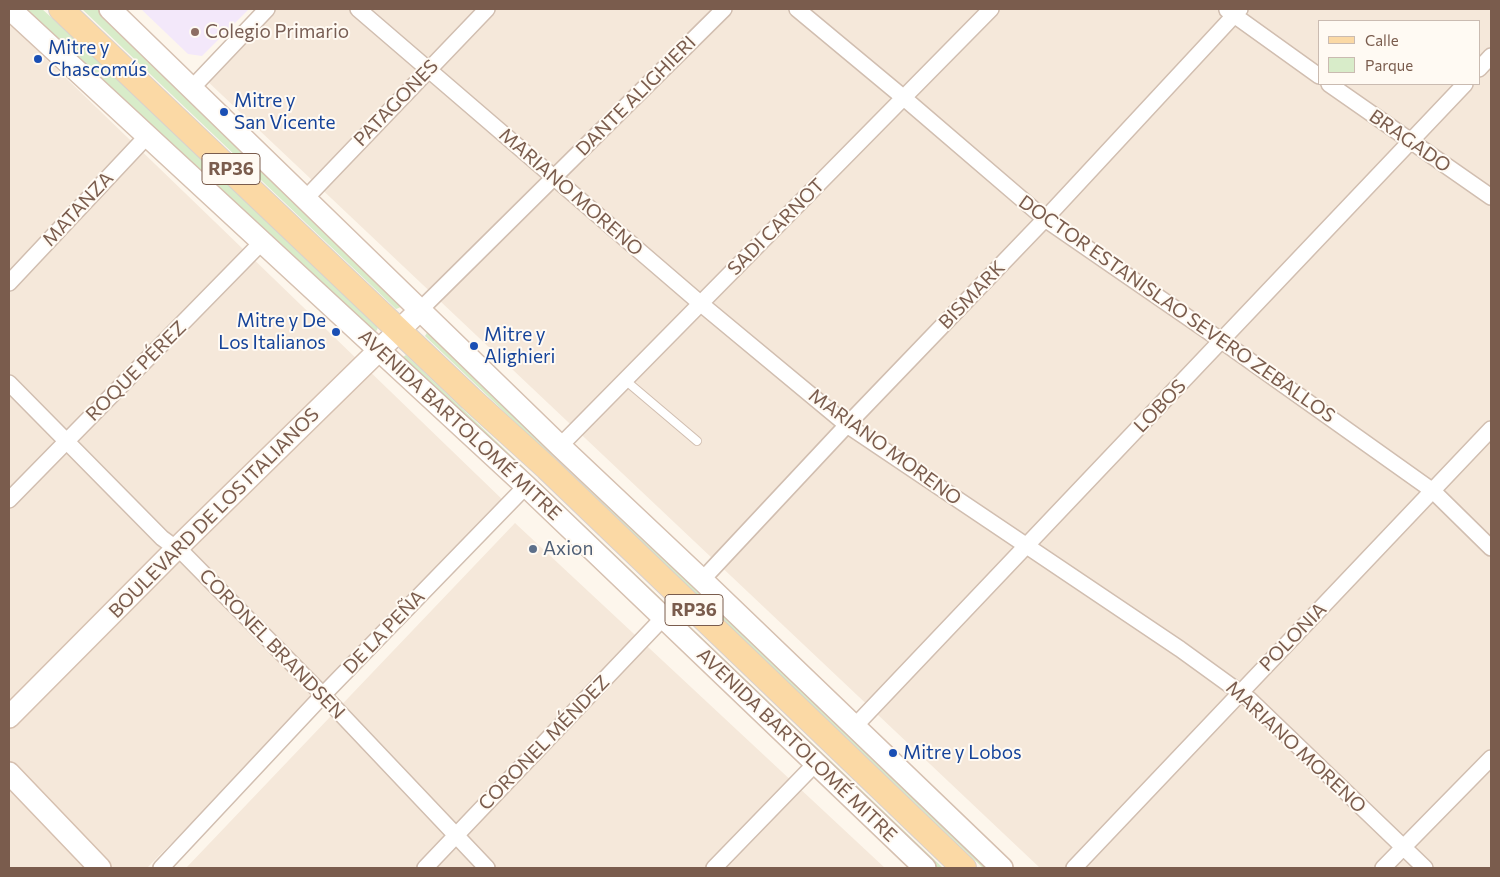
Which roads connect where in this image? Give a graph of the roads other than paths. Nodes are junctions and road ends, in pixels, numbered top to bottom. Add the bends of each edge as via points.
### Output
1 (10, 9) edge
2 (60, 9) edge
3 (110, 9) edge
4 (267, 9) edge
5 (358, 9) edge
6 (487, 9) edge
7 (724, 9) edge
8 (797, 9) edge
9 (991, 9) edge
10 (1233, 11) edge
11 (1491, 56) edge
12 (1480, 68) edge
13 (429, 70) junction
14 (1318, 75) edge
15 (1330, 85) edge
16 (1464, 85) edge
17 (191, 89) junction
18 (904, 98) junction
19 (148, 135) junction
20 (1411, 141) junction
21 (554, 177) junction
22 (1491, 197) edge
23 (306, 198) junction
24 (1045, 219) junction
25 (262, 242) junction
26 (9, 283) edge
27 (700, 304) junction
28 (420, 310) junction
29 (400, 331) junction
30 (1222, 341) junction
31 (380, 350) junction
32 (625, 380) junction
33 (9, 383) edge
34 (847, 425) junction
35 (1491, 429) edge
36 (697, 441) dead end
37 (66, 442) junction
38 (560, 446) junction
39 (526, 486) junction
40 (1432, 491) junction
41 (9, 500) edge
42 (1026, 546) junction
43 (176, 548) junction
44 (1491, 548) edge
45 (702, 580) junction
46 (664, 618) junction
47 (1240, 692) junction
48 (322, 695) junction
49 (9, 717) edge
50 (855, 726) junction
51 (1491, 758) edge
52 (816, 763) junction
53 (9, 773) edge
54 (456, 836) junction
55 (1404, 848) junction
56 (100, 868) edge
57 (161, 868) edge
58 (426, 868) edge
59 (487, 868) edge
60 (714, 868) edge
61 (925, 868) edge
62 (964, 868) edge
63 (1002, 868) edge
64 (1074, 868) edge
65 (1383, 868) edge
66 (1424, 868) edge

1 - 19 street, AVENIDA BARTOLOMÉ MITRE
2 - 29 main road, AVENIDA BARTOLOMÉ MITRE / RP36
3 - 17 street
4 - 17 street
5 - 13 street, MARIANO MORENO
6 - 13 street, PATAGONES
7 - 21 street, DANTE ALIGHIERI
8 - 18 street, DOCTOR ESTANISLAO SEVERO ZEBALLOS
9 - 18 street, SADI CARNOT
10 - 14 street
10 - 24 street, BISMARK
11 - 12 street
13 - 21 street, MARIANO MORENO
13 - 23 street, PATAGONES
15 - 20 street, BRAGADO
16 - 20 street, LOBOS
17 - 23 street
18 - 24 street, DOCTOR ESTANISLAO SEVERO ZEBALLOS
18 - 27 street, SADI CARNOT
19 - 25 street, AVENIDA BARTOLOMÉ MITRE
19 - 26 street, MATANZA
20 - 22 street, BRAGADO
20 - 30 street, LOBOS
21 - 27 street, MARIANO MORENO
21 - 28 street, DANTE ALIGHIERI
23 - 28 street
24 - 30 street, DOCTOR ESTANISLAO SEVERO ZEBALLOS
24 - 34 street, BISMARK
25 - 31 street, AVENIDA BARTOLOMÉ MITRE
25 - 37 street, ROQUE PÉREZ
27 - 32 street, SADI CARNOT
27 - 34 street, MARIANO MORENO
28 - 29 street, BOULEVARD DE LOS ITALIANOS
28 - 38 street
29 - 31 street, BOULEVARD DE LOS ITALIANOS
29 - 62 main road, AVENIDA BARTOLOMÉ MITRE / RP36
30 - 40 street, DOCTOR ESTANISLAO SEVERO ZEBALLOS
30 - 42 street, LOBOS
31 - 39 street, AVENIDA BARTOLOMÉ MITRE
31 - 43 street, BOULEVARD DE LOS ITALIANOS
32 - 36 lane
32 - 38 street, SADI CARNOT
33 - 37 street, CORONEL BRANDSEN
34 - 42 street, MARIANO MORENO
34 - 45 street, BISMARK
35 - 40 street, POLONIA
37 - 41 street, ROQUE PÉREZ
37 - 43 street, CORONEL BRANDSEN via 162,538
38 - 45 street
39 - 46 street, AVENIDA BARTOLOMÉ MITRE
39 - 48 street, DE LA PEÑA
40 - 44 street, DOCTOR ESTANISLAO SEVERO ZEBALLOS
40 - 47 street, POLONIA
42 - 47 street, MARIANO MORENO
42 - 50 street, LOBOS
43 - 48 street, CORONEL BRANDSEN
43 - 49 street, BOULEVARD DE LOS ITALIANOS
45 - 50 street
46 - 52 street, AVENIDA BARTOLOMÉ MITRE
46 - 54 street, CORONEL MÉNDEZ
47 - 55 street, MARIANO MORENO
47 - 64 street, POLONIA
48 - 54 street, CORONEL BRANDSEN
48 - 57 street, DE LA PEÑA
50 - 63 street
51 - 55 street
52 - 60 street
52 - 61 street, AVENIDA BARTOLOMÉ MITRE
53 - 56 street
54 - 58 street, CORONEL MÉNDEZ
54 - 59 street, CORONEL BRANDSEN
55 - 65 street
55 - 66 street, MARIANO MORENO

